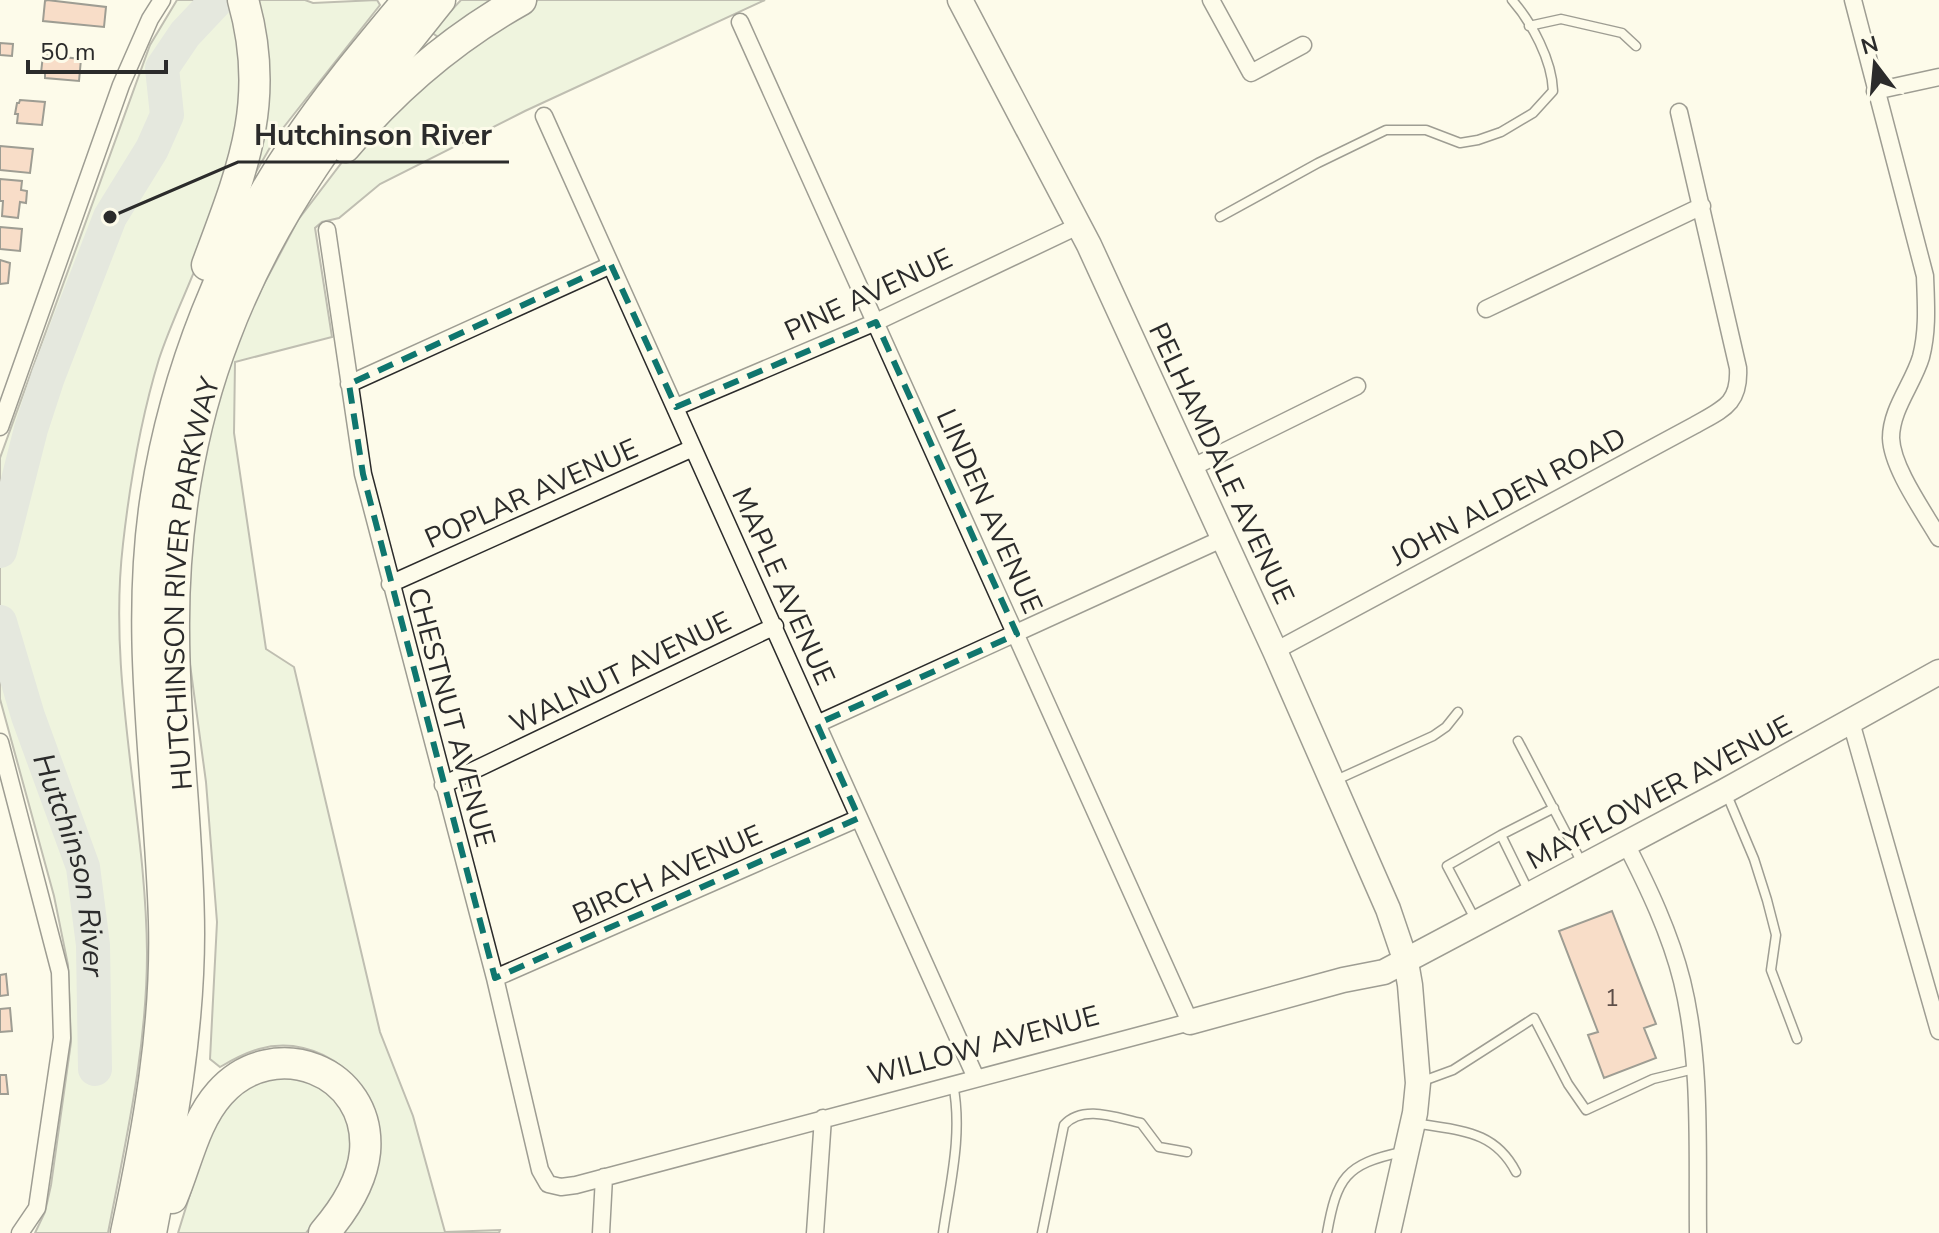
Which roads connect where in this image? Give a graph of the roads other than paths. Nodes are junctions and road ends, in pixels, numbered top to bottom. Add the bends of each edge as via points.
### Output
1 (162, 0) edge
2 (243, 0) edge
3 (408, 0) edge
4 (440, 0) edge
5 (521, 0) edge
6 (960, 0) edge
7 (1211, 0) edge
8 (1512, 0) edge
9 (1853, 0) edge
10 (740, 22) dead end
11 (1529, 26) junction
12 (1303, 45) dead end
13 (1636, 46) dead end
14 (1939, 77) edge
15 (1875, 91) junction
16 (1679, 112) dead end
17 (544, 116) dead end
18 (1702, 206) junction
19 (1220, 217) dead end
20 (1080, 225) junction
21 (327, 230) dead end
22 (267, 241) junction
23 (611, 265) junction
24 (1486, 309) dead end
25 (876, 322) junction
26 (349, 384) junction
27 (1357, 386) dead end
28 (676, 407) junction
29 (2, 417) edge
30 (166, 445) junction
31 (693, 448) junction
32 (1191, 468) junction
33 (1224, 538) junction
34 (1939, 538) edge
35 (390, 584) junction
36 (775, 626) junction
37 (1017, 634) junction
38 (1275, 651) junction
39 (1939, 672) edge
40 (1458, 712) dead end
41 (1851, 722) junction
42 (817, 724) junction
43 (1518, 741) dead end
44 (0, 742) edge
45 (1333, 781) junction
46 (443, 785) junction
47 (1725, 791) junction
48 (1554, 808) junction
49 (859, 818) junction
50 (1501, 835) junction
51 (1626, 844) junction
52 (1583, 866) junction
53 (1530, 895) junction
54 (1477, 923) junction
55 (1406, 962) junction
56 (495, 978) junction
57 (1190, 1022) junction
58 (1939, 1031) edge
59 (1797, 1039) dead end
60 (1694, 1069) junction
61 (976, 1078) junction
62 (1418, 1083) junction
63 (953, 1084) junction
64 (823, 1118) junction
65 (1413, 1122) junction
66 (1407, 1151) junction
67 (1187, 1152) dead end
68 (1516, 1172) dead end
69 (604, 1177) junction
70 (576, 1185) joint
71 (20, 1233) edge
72 (126, 1233) edge
73 (154, 1233) edge
74 (324, 1233) edge
75 (601, 1233) edge
76 (815, 1233) edge
77 (943, 1233) edge
78 (1042, 1233) edge
79 (1327, 1233) edge
80 (1388, 1233) edge
81 (1698, 1233) edge

1 - 29 street via 121,85
2 - 30 highway via 255,58 252,125 239,181 177,349
3 - 30 highway, HUTCHINSON RIVER PARKWAY via 314,118 255,210 202,326
4 - 22 highway, HUTCHINSON RIVER PARKWAY via 337,129
5 - 22 highway via 453,46 388,102
6 - 20 street, PELHAMDALE AVENUE
7 - 12 street via 1251,73
8 - 11 lane
9 - 15 street
10 - 25 street, LINDEN AVENUE
11 - 13 lane via 1561,19 1622,33
11 - 19 lane via 1553,79 1553,91 1533,113 1501,132 1460,143 1426,130 1386,130
14 - 15 street
15 - 34 street via 1925,276 1927,317 1920,359 1894,417 1891,438 1899,466
16 - 18 street
17 - 23 street, MAPLE AVENUE
18 - 24 street
18 - 38 street, JOHN ALDEN ROAD via 1738,368 1732,402
20 - 25 street, PINE AVENUE
20 - 32 street, PELHAMDALE AVENUE
21 - 26 street, CHESTNUT AVENUE
22 - 73 highway, HUTCHINSON RIVER PARKWAY via 210,379 178,534 174,632 189,967 181,1068
23 - 26 street
23 - 28 street, MAPLE AVENUE
25 - 28 street, PINE AVENUE
25 - 37 street, LINDEN AVENUE
26 - 35 street, CHESTNUT AVENUE via 363,474
27 - 32 street
28 - 31 street, MAPLE AVENUE
30 - 72 highway, HUTCHINSON RIVER PARKWAY via 153,526 147,633 164,910 163,993 148,1120
31 - 35 street, POPLAR AVENUE
31 - 36 street, MAPLE AVENUE
32 - 33 street, PELHAMDALE AVENUE
33 - 37 street
33 - 38 street, PELHAMDALE AVENUE
35 - 46 street, CHESTNUT AVENUE
36 - 42 street, MAPLE AVENUE
36 - 46 street, WALNUT AVENUE
37 - 42 street
37 - 57 street, LINDEN AVENUE
38 - 45 street, PELHAMDALE AVENUE
39 - 41 street, MAYFLOWER AVENUE
40 - 45 lane via 1433,736
41 - 47 street, MAYFLOWER AVENUE
41 - 58 street
42 - 49 street, MAPLE AVENUE
43 - 48 lane
44 - 71 street via 60,972 62,1038 37,1208
45 - 55 street, PELHAMDALE AVENUE
46 - 56 street, CHESTNUT AVENUE
47 - 51 street, MAYFLOWER AVENUE
47 - 59 lane via 1767,900 1776,935 1771,970
48 - 50 lane
48 - 52 lane
49 - 56 street, BIRCH AVENUE
49 - 61 street, MAPLE AVENUE
50 - 53 lane
50 - 54 lane via 1447,866
51 - 52 street, MAYFLOWER AVENUE
51 - 60 street via 1665,926 1682,981
52 - 53 street, MAYFLOWER AVENUE
53 - 54 street, MAYFLOWER AVENUE
54 - 55 street, MAYFLOWER AVENUE
55 - 57 street, WILLOW AVENUE
55 - 62 street, PELHAMDALE AVENUE
56 - 70 street, CHESTNUT AVENUE via 540,1170 548,1184
57 - 61 street, WILLOW AVENUE
60 - 62 lane via 1653,1079 1586,1110 1534,1018 1453,1070
60 - 81 street
61 - 63 street, WILLOW AVENUE
62 - 65 street, PELHAMDALE AVENUE
63 - 64 street, WILLOW AVENUE
63 - 77 lane via 958,1130
64 - 69 street, WILLOW AVENUE
64 - 76 street
65 - 66 street, PELHAMDALE AVENUE
65 - 68 lane via 1482,1136 1498,1146
66 - 79 lane via 1377,1157 1350,1174 1337,1188
66 - 80 street, PELHAMDALE AVENUE
67 - 78 lane via 1159,1147 1141,1123 1085,1113 1071,1117 1064,1125
69 - 70 street, WILLOW AVENUE
69 - 75 street
73 - 74 highway via 210,1105 241,1076 280,1063 307,1066 329,1076 351,1097 362,1121 365,1151 359,1176

